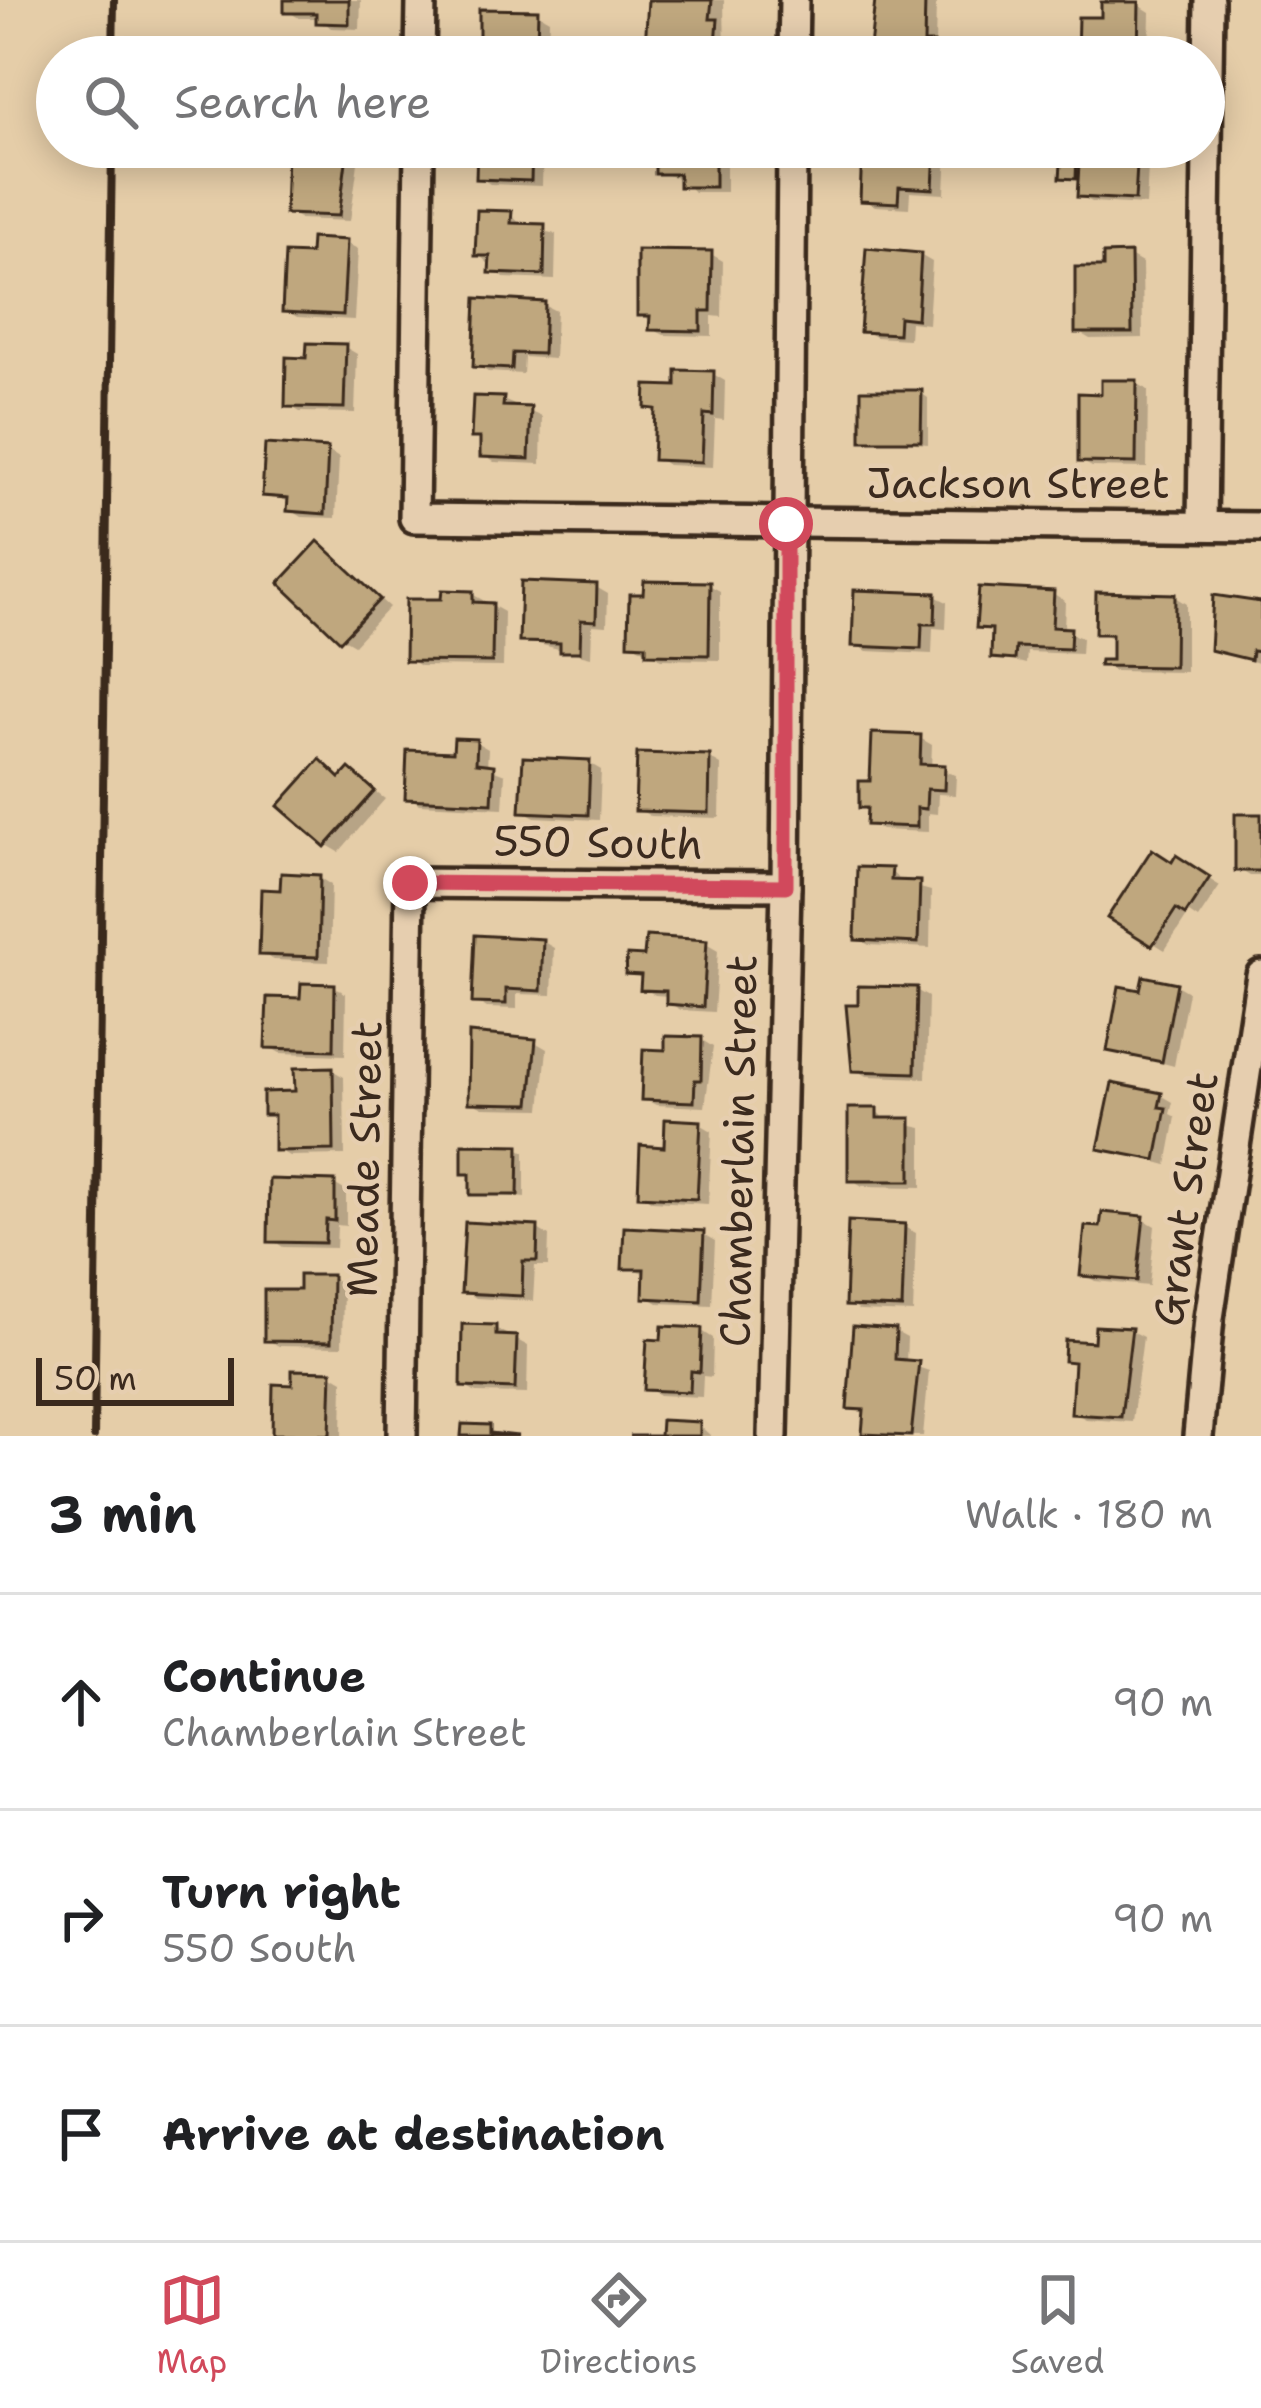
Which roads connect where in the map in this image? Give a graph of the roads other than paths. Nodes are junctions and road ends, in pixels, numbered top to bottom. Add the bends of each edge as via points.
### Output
1 (421, 0) edge
2 (794, 0) edge
3 (1209, 0) edge
4 (420, 36) edge
5 (793, 36) edge
6 (1209, 36) edge
7 (419, 168) edge
8 (792, 168) edge
9 (1207, 168) edge
10 (786, 524) junction
11 (1202, 526) junction
12 (1261, 527) edge
13 (410, 883) joint
14 (786, 886) junction
15 (1261, 975) edge
16 (402, 1436) edge
17 (773, 1436) edge
18 (1198, 1436) edge

1 - 4 street
2 - 5 street
3 - 6 street
7 - 10 street, Jackson Street via 414,518
8 - 10 street, Chamberlain Street
9 - 11 street
10 - 11 street, Jackson Street
10 - 14 street, Chamberlain Street
11 - 12 street, Jackson Street
13 - 14 street, 550 South
13 - 16 street, Meade Street
14 - 17 street, Chamberlain Street
15 - 18 street, Grant Street

